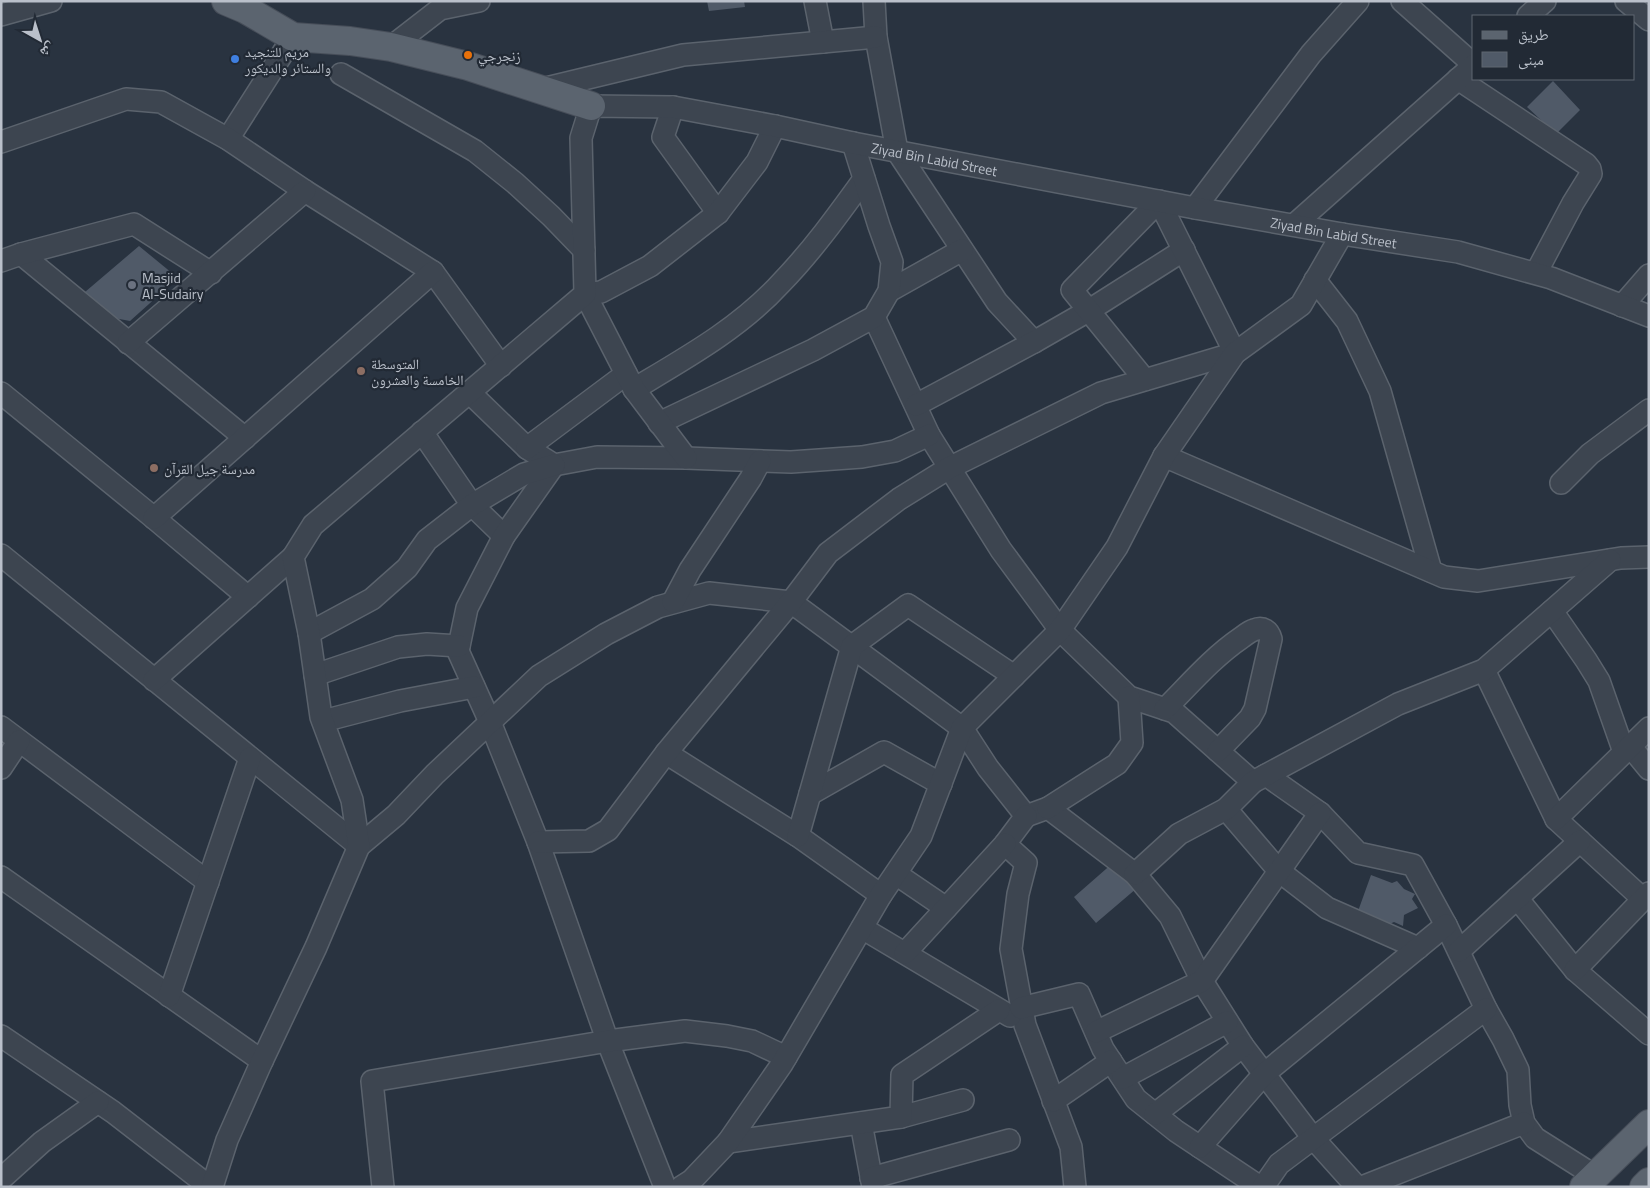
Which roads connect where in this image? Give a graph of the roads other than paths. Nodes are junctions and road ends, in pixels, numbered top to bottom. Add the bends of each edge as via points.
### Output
1 (51, 1) edge
2 (226, 1) edge
3 (479, 1) edge
4 (815, 1) edge
5 (874, 1) edge
6 (1358, 1) edge
7 (1402, 1) edge
8 (1545, 1) edge
9 (1626, 1) edge
10 (1, 15) edge
11 (1529, 15) edge
12 (1649, 20) edge
13 (293, 37) junction
14 (876, 37) junction
15 (823, 42) junction
16 (390, 47) junction
17 (1472, 63) edge
18 (1472, 67) edge
19 (341, 74) dead end
20 (1458, 79) junction
21 (538, 90) junction
22 (591, 106) junction
23 (672, 108) junction
24 (775, 126) junction
25 (228, 139) junction
26 (1, 142) edge
27 (853, 143) junction
28 (897, 151) junction
29 (864, 180) junction
30 (305, 191) junction
31 (1159, 201) junction
32 (1195, 208) junction
33 (718, 213) junction
34 (1294, 225) junction
35 (1342, 234) junction
36 (584, 250) junction
37 (962, 250) junction
38 (1184, 250) junction
39 (21, 254) junction
40 (1, 261) edge
41 (433, 272) junction
42 (210, 273) junction
43 (1536, 273) junction
44 (1649, 275) edge
45 (1315, 280) junction
46 (889, 290) junction
47 (585, 294) junction
48 (1622, 306) junction
49 (1088, 310) junction
50 (1649, 316) edge
51 (874, 317) junction
52 (1034, 342) junction
53 (128, 344) junction
54 (1235, 354) junction
55 (501, 366) junction
56 (1145, 380) junction
57 (630, 381) junction
58 (470, 392) junction
59 (1, 393) edge
60 (916, 405) junction
61 (1649, 410) edge
62 (659, 423) junction
63 (422, 432) junction
64 (929, 435) junction
65 (245, 438) junction
66 (527, 448) junction
67 (1164, 456) junction
68 (686, 458) junction
69 (760, 461) junction
70 (554, 465) junction
71 (950, 468) junction
72 (1561, 483) dead end
73 (472, 505) junction
74 (154, 518) junction
75 (504, 536) junction
76 (1, 555) edge
77 (293, 557) junction
78 (1649, 557) edge
79 (1610, 560) junction
80 (1431, 571) junction
81 (248, 597) junction
82 (673, 602) junction
83 (791, 602) junction
84 (1552, 611) junction
85 (1060, 630) junction
86 (309, 633) junction
87 (459, 646) junction
88 (852, 646) junction
89 (1484, 670) junction
90 (315, 675) junction
91 (1014, 676) junction
92 (154, 680) junction
93 (474, 687) junction
94 (1129, 697) junction
95 (1165, 709) junction
96 (323, 721) junction
97 (490, 722) junction
98 (1, 727) edge
99 (962, 728) junction
100 (1649, 728) edge
101 (19, 741) junction
102 (1627, 749) junction
103 (1218, 751) junction
104 (666, 753) junction
105 (250, 758) junction
106 (1, 768) edge
107 (1649, 769) edge
108 (1260, 778) junction
109 (941, 784) junction
110 (810, 794) junction
111 (1048, 808) junction
112 (1226, 809) junction
113 (1320, 813) junction
114 (1026, 816) junction
115 (1556, 819) junction
116 (798, 836) junction
117 (1580, 841) junction
118 (538, 842) junction
119 (1005, 844) junction
120 (359, 846) junction
121 (1279, 871) junction
122 (896, 874) junction
123 (1134, 874) junction
124 (1, 877) edge
125 (208, 882) junction
126 (881, 895) junction
127 (1646, 896) edge
128 (1516, 898) junction
129 (946, 908) junction
130 (1446, 925) junction
131 (862, 928) junction
132 (1418, 948) junction
133 (1459, 951) junction
134 (905, 953) junction
135 (1575, 970) junction
136 (1202, 981) junction
137 (169, 996) junction
138 (1486, 1009) junction
139 (999, 1010) junction
140 (1023, 1017) junction
141 (1227, 1022) junction
142 (1096, 1032) junction
143 (1649, 1034) edge
144 (1, 1036) edge
145 (608, 1041) junction
146 (1243, 1046) junction
147 (786, 1057) junction
148 (262, 1061) junction
149 (1117, 1070) junction
150 (1264, 1074) junction
151 (962, 1100) dead end
152 (1053, 1100) junction
153 (98, 1102) junction
154 (1155, 1114) junction
155 (901, 1117) junction
156 (861, 1123) junction
157 (1524, 1123) junction
158 (1649, 1124) edge
159 (1313, 1138) junction
160 (1009, 1140) dead end
161 (728, 1142) junction
162 (1200, 1147) junction
163 (1, 1179) edge
164 (1589, 1181) edge
165 (872, 1182) edge
166 (1649, 1182) edge
167 (211, 1187) edge
168 (383, 1187) edge
169 (665, 1187) edge
170 (681, 1187) edge
171 (1075, 1187) edge
172 (1262, 1187) edge
173 (1357, 1187) edge
174 (1362, 1187) edge
175 (1644, 1187) edge

1 - 10 street
2 - 13 main road, Ziyad Bin Labid Street
3 - 16 street via 440,9
4 - 15 street
5 - 14 street
6 - 32 street via 1312,54
7 - 17 street
8 - 11 street
9 - 12 street
13 - 16 main road, Ziyad Bin Labid Street
13 - 25 street
14 - 15 street
14 - 28 street
15 - 21 street via 683,55
16 - 21 main road, Ziyad Bin Labid Street via 468,66
18 - 20 street
19 - 36 street via 475,151 544,209
20 - 34 street
20 - 43 street via 1590,169 1592,174
21 - 22 main road, Ziyad Bin Labid Street
22 - 23 street, Ziyad Bin Labid Street
22 - 36 street via 581,138
23 - 24 street, Ziyad Bin Labid Street
23 - 33 street via 663,137
24 - 27 street, Ziyad Bin Labid Street
24 - 33 street via 757,162
25 - 26 street via 162,102 126,99
25 - 30 street
27 - 28 street, Ziyad Bin Labid Street
27 - 29 street
28 - 31 street, Ziyad Bin Labid Street
28 - 37 street
29 - 46 street via 892,262
29 - 57 street via 822,236 780,284 741,320 702,348
30 - 41 street
30 - 42 street
31 - 32 street, Ziyad Bin Labid Street
31 - 38 street
31 - 49 street via 1072,290
32 - 34 street, Ziyad Bin Labid Street
33 - 47 street via 650,266 601,292
34 - 35 street, Ziyad Bin Labid Street
35 - 43 street, Ziyad Bin Labid Street via 1458,252
35 - 45 street
36 - 47 street
37 - 46 street
37 - 52 street via 997,302
38 - 49 street
38 - 54 street
39 - 40 street
39 - 42 street via 134,224
39 - 53 street
41 - 55 street
41 - 65 street
42 - 53 street
43 - 48 street, Ziyad Bin Labid Street
44 - 48 street
45 - 54 street via 1301,305
45 - 80 street via 1347,320 1380,391
46 - 51 street
47 - 55 street
47 - 57 street
48 - 50 street, Ziyad Bin Labid Street
49 - 52 street
49 - 56 street
51 - 60 street
51 - 62 street via 813,350
52 - 60 street
53 - 65 street
54 - 56 street
54 - 67 street
55 - 58 street
56 - 71 street via 1101,393
57 - 62 street
57 - 66 street
58 - 63 street
58 - 66 street
59 - 74 street
60 - 64 street
61 - 72 street via 1590,454
62 - 68 street
63 - 73 street
63 - 77 street via 313,524
64 - 69 street via 895,451 862,457
64 - 71 street
65 - 74 street
66 - 70 street
67 - 80 street
67 - 85 street via 1116,547
68 - 69 street
68 - 70 street via 598,457
69 - 82 street
70 - 73 street via 524,474
70 - 75 street
71 - 83 street via 899,499 828,553
71 - 85 street via 1001,550
73 - 75 street
73 - 86 street via 427,540 407,568 372,599
74 - 81 street
75 - 87 street via 467,608
76 - 92 street
77 - 81 street
77 - 86 street
78 - 79 street
79 - 80 street via 1478,581 1444,577
79 - 84 street
81 - 92 street
82 - 83 street via 710,593
82 - 97 street via 606,634 539,676
83 - 88 street
83 - 104 street
84 - 89 street
84 - 102 street via 1599,682
85 - 91 street
85 - 94 street
86 - 90 street
87 - 90 street via 427,644 398,647
87 - 93 street via 458,651
88 - 91 street via 908,605
88 - 99 street
88 - 110 street
89 - 108 street via 1398,704
89 - 115 street
90 - 96 street
91 - 99 street
92 - 105 street
93 - 96 street via 400,701
93 - 97 street
94 - 95 street
94 - 111 street via 1132,743 1117,764
95 - 103 street via 1174,712
95 - 103 street via 1232,644 1254,630 1268,632 1271,639 1254,709 1250,718
96 - 120 street via 352,800
97 - 118 street
97 - 120 street via 396,815
98 - 101 street
99 - 109 street
99 - 114 street
100 - 102 street
101 - 106 street
101 - 125 street
102 - 107 street
102 - 115 street
103 - 108 street
104 - 116 street
104 - 118 street via 608,830 589,841
105 - 120 street
105 - 125 street
108 - 112 street
108 - 113 street
109 - 110 street via 884,752
109 - 122 street via 921,836
110 - 116 street
111 - 114 street
111 - 123 street
112 - 121 street
112 - 123 street via 1179,834
113 - 121 street
113 - 130 street via 1358,853 1413,865
114 - 119 street
115 - 117 street
116 - 126 street
117 - 127 street
117 - 128 street
118 - 145 street
119 - 129 street
119 - 140 street via 1026,863 1018,894 1011,949
120 - 148 street
121 - 132 street via 1327,908
121 - 136 street
122 - 126 street
122 - 129 street
123 - 136 street via 1170,916
124 - 137 street
125 - 137 street
126 - 131 street
127 - 135 street
128 - 133 street
128 - 135 street
129 - 134 street
130 - 132 street
130 - 133 street
131 - 134 street
131 - 147 street
132 - 150 street
133 - 138 street
134 - 139 street
135 - 143 street
136 - 141 street
136 - 142 street
137 - 148 street
138 - 157 street via 1518,1070
138 - 159 street
139 - 140 street
139 - 155 street via 902,1075
140 - 142 street via 1079,994
140 - 152 street
141 - 146 street
141 - 149 street
142 - 149 street
144 - 153 street
145 - 147 street via 685,1031 706,1032 752,1041
145 - 168 street via 372,1081
145 - 169 street
146 - 150 street
146 - 154 street
147 - 161 street
148 - 167 street via 227,1140
149 - 152 street
149 - 154 street via 1136,1099
150 - 159 street
150 - 162 street
151 - 155 street
152 - 171 street via 1071,1147
153 - 163 street via 42,1142
153 - 167 street
154 - 162 street
155 - 156 street
156 - 161 street
156 - 165 street
157 - 164 street via 1535,1138
157 - 174 street
158 - 164 main road
159 - 172 street via 1279,1164
159 - 173 street
160 - 165 street
161 - 170 street via 692,1180
162 - 172 street
166 - 175 main road

